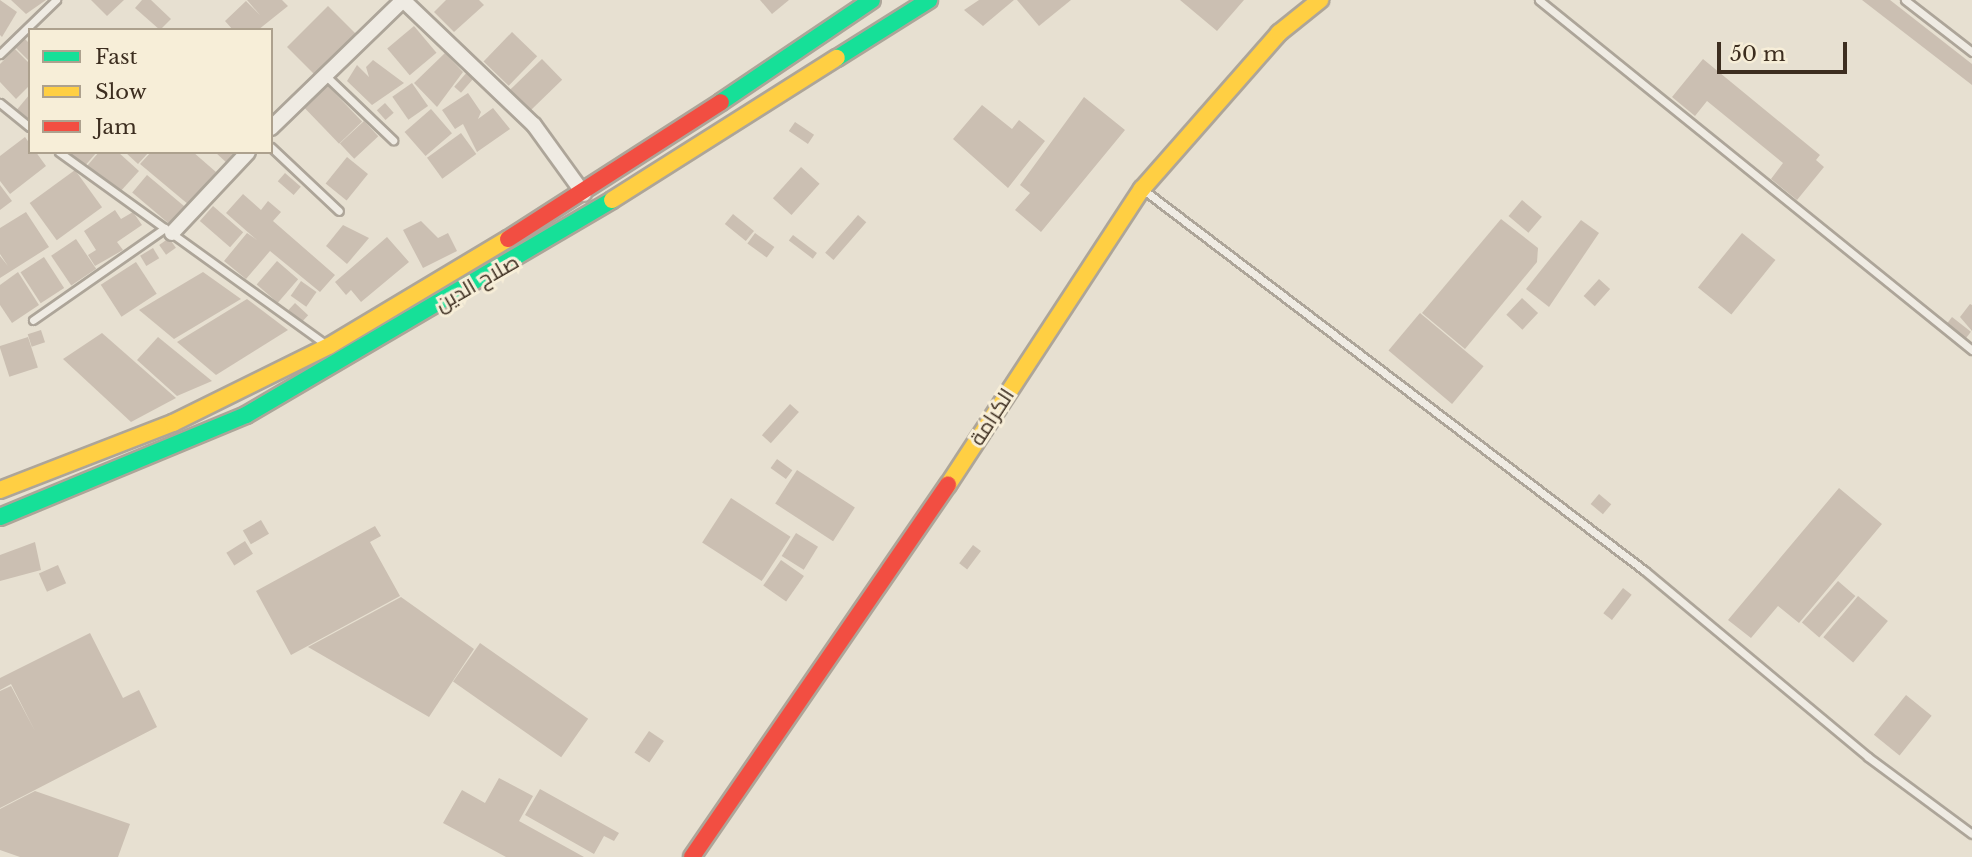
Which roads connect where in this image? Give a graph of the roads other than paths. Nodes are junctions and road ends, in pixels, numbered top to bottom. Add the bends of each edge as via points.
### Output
1 (57, 0) edge
2 (403, 0) edge
3 (872, 0) edge
4 (929, 0) edge
5 (1320, 0) edge
6 (1539, 0) edge
7 (1905, 0) edge
8 (1972, 52) edge
9 (0, 54) edge
10 (326, 76) junction
11 (0, 103) edge
12 (28, 125) edge
13 (273, 126) edge
14 (393, 140) dead end
15 (273, 149) edge
16 (62, 154) edge
17 (245, 154) edge
18 (1142, 189) junction
19 (584, 194) junction
20 (339, 211) dead end
21 (168, 231) junction
22 (33, 320) dead end
23 (329, 346) junction
24 (1972, 351) edge
25 (0, 491) edge
26 (0, 517) edge
27 (1972, 834) edge
28 (692, 857) edge

1 - 9 lane
2 - 10 street
2 - 19 street via 534,125
3 - 19 main road, صلاح الدين
4 - 26 main road, صلاح الدين via 524,255 246,415
5 - 18 main road, الكرامة via 1279,33
6 - 24 lane
7 - 8 lane
10 - 13 street
10 - 14 lane
11 - 12 lane
15 - 20 lane
16 - 21 lane
17 - 21 street
18 - 27 lane via 1645,571 1868,757
18 - 28 main road, الكرامة via 844,643
19 - 23 main road, صلاح الدين
21 - 22 lane
21 - 23 lane
23 - 25 main road, صلاح الدين via 173,423

